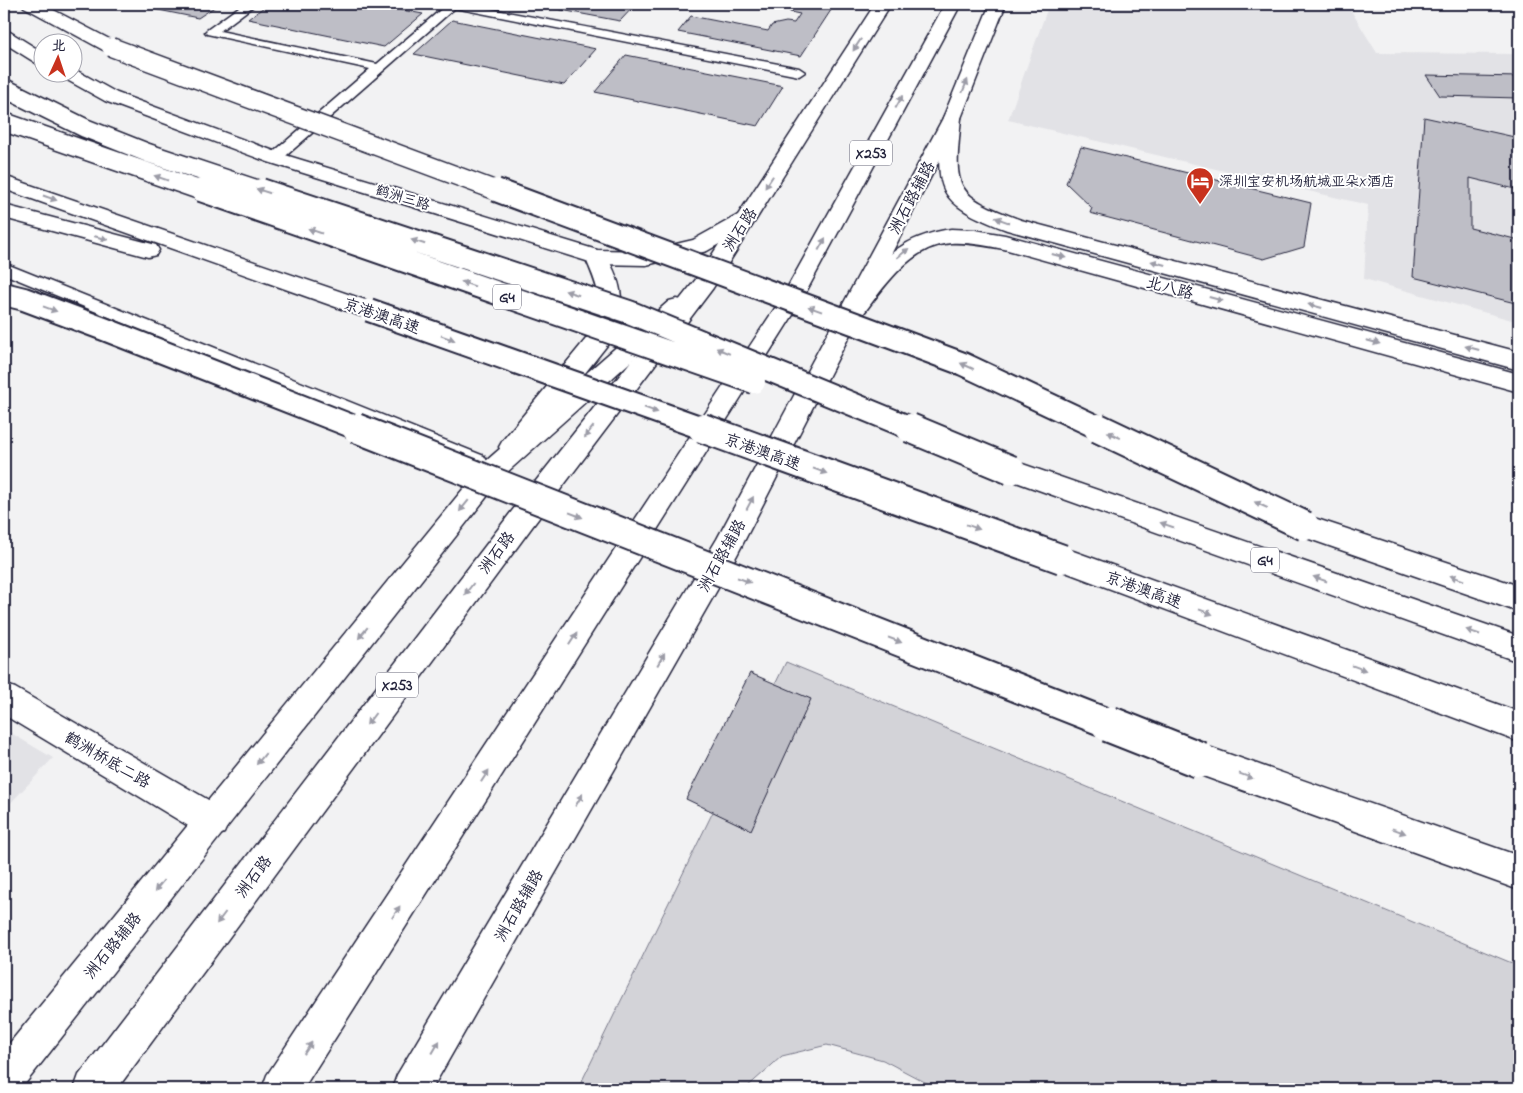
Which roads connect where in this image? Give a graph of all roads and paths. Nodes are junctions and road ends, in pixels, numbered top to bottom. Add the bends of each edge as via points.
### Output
1 (30, 4) edge
2 (250, 4) edge
3 (452, 4) edge
4 (883, 4) edge
5 (953, 4) edge
6 (998, 4) edge
7 (5, 40) edge
8 (32, 54) edge
9 (380, 68) junction
10 (799, 72) dead end
11 (82, 81) edge
12 (4, 88) edge
13 (952, 118) junction
14 (4, 122) edge
15 (275, 158) junction
16 (4, 182) edge
17 (4, 211) edge
18 (745, 220) junction
19 (596, 257) junction
20 (4, 268) edge
21 (705, 283) junction
22 (4, 294) edge
23 (369, 310) junction
24 (849, 316) junction
25 (1519, 360) edge
26 (1519, 382) edge
27 (495, 468) junction
28 (1011, 470) junction
29 (1519, 599) edge
30 (1519, 648) edge
31 (4, 698) edge
32 (1519, 727) edge
33 (212, 821) junction
34 (1519, 874) edge
35 (4, 1080) edge
36 (93, 1089) edge
37 (281, 1089) edge
38 (411, 1089) edge

29 -> 1 main road, bridge via 1305,526 963,364 111,47
2 - 9 lane via 211,32
3 - 9 lane
3 - 10 lane
4 -> 18 main road, 洲石路 / X253
37 -> 5 main road, X253 via 790,302
13 -> 6 main road, 洲石路辅路
7 - 8 main road
9 - 15 lane
11 - 15 main road, 鹤洲三路 via 111,97
28 -> 12 main road, bridge via 629,312 148,152 85,128
13 - 24 main road, 洲石路辅路
25 -> 13 main road, 北八路 via 1014,225 976,211 956,197 949,183 946,163
28 -> 14 main road, G4, bridge
15 - 19 main road, 鹤洲三路
16 -> 23 main road, 京港澳高速
17 -> 23 main road
18 - 19 main road, 鹤洲三路 via 698,246 646,258
18 - 21 main road, 洲石路 / X253
19 - 27 main road via 611,293 610,319 600,338
20 - 27 lane
21 - 27 main road, 洲石路辅路
21 -> 36 main road, 洲石路 / X253 via 522,519
22 -> 34 main road, bridge via 113,332 1200,760
23 -> 32 main road, 京港澳高速, bridge
24 -> 26 main road, 北八路 via 896,259 910,248 928,239 977,236
38 -> 24 main road, 洲石路辅路 via 726,547
27 -> 33 main road, 洲石路辅路
30 -> 28 main road, G4
31 - 33 main road, 鹤洲桥底二路
33 -> 35 main road, 洲石路辅路

